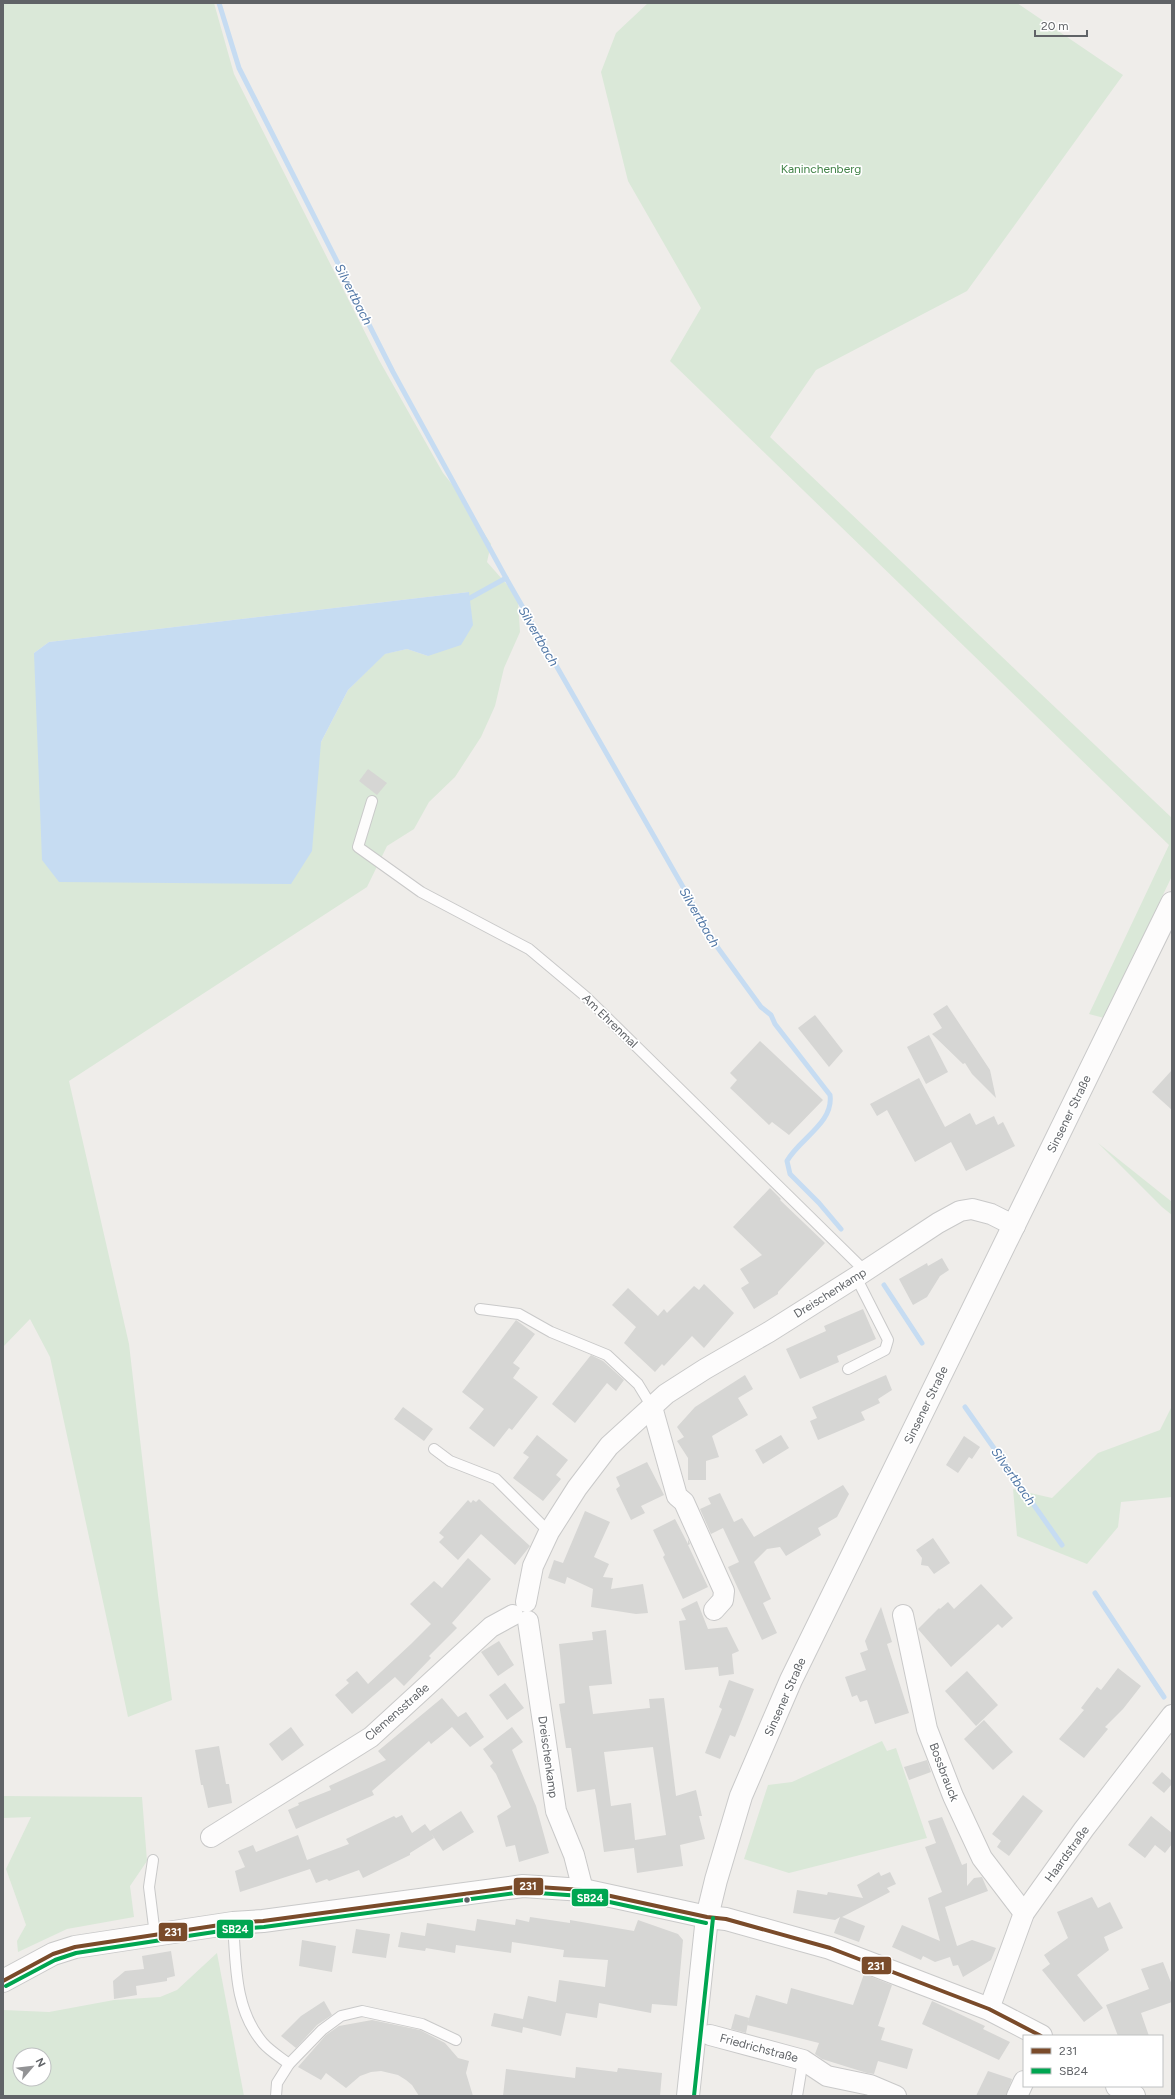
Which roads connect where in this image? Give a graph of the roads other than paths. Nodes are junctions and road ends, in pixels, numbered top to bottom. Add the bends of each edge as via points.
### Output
1 (372, 801) dead end
2 (1172, 903) edge
3 (1166, 931) edge
4 (1014, 1226) junction
5 (860, 1274) junction
6 (480, 1309) dead end
7 (848, 1369) dead end
8 (652, 1407) junction
9 (434, 1449) dead end
10 (549, 1532) junction
11 (714, 1610) dead end
12 (522, 1613) junction
13 (903, 1614) dead end
14 (1172, 1715) edge
15 (211, 1837) dead end
16 (153, 1860) dead end
17 (583, 1890) junction
18 (1024, 1913) junction
19 (707, 1918) junction
20 (233, 1923) junction
21 (155, 1935) junction
22 (3, 1981) edge
23 (988, 2009) junction
24 (710, 2035) dead end
25 (1039, 2035) edge
26 (456, 2040) dead end
27 (803, 2060) junction
28 (289, 2064) junction
29 (1023, 2083) edge
30 (1120, 2087) edge
31 (276, 2096) edge
32 (688, 2096) edge
33 (797, 2096) edge
34 (896, 2096) edge
35 (1017, 2096) edge
36 (1134, 2096) edge

1 - 5 lane, Am Ehrenmal via 358,847 421,892 529,949 557,971 585,996
2 - 3 main road, Sinsener Straße
3 - 4 main road, Sinsener Straße
4 - 5 street, Dreischenkamp via 991,1214 972,1209 960,1212 938,1223
4 - 19 main road, Sinsener Straße via 791,1680 741,1796
5 - 7 lane via 888,1340 885,1350
5 - 8 street, Dreischenkamp via 769,1332 698,1373
6 - 8 lane via 519,1314 551,1332 607,1355 638,1384
8 - 10 street, Dreischenkamp via 609,1446 577,1488
8 - 11 street via 677,1496 684,1502 724,1591 723,1600
9 - 10 lane via 450,1461 496,1479
10 - 12 street, Dreischenkamp via 533,1566
12 - 15 street, Clemensstraße via 491,1627 371,1737
12 - 17 street, Dreischenkamp via 556,1810 574,1855
13 - 18 street, Bossbrauck via 928,1729 953,1796 982,1858
14 - 18 street, Haardstraße
16 - 21 lane via 149,1887
17 - 19 main road
17 - 20 main road via 523,1886
18 - 23 street, Haardstraße
19 - 23 main road via 726,1919 830,1948
19 - 32 main road, Sinsener Straße
20 - 21 main road
20 - 28 lane via 238,1988 245,2012 263,2042
21 - 22 main road via 75,1947 47,1957
23 - 25 main road
24 - 27 street, Friedrichstraße
26 - 28 lane via 422,2024 362,2011 341,2016 322,2030
27 - 33 lane
27 - 34 street, Friedrichstraße via 827,2076 870,2085
28 - 31 lane via 277,2083
29 - 35 street
30 - 36 main road

